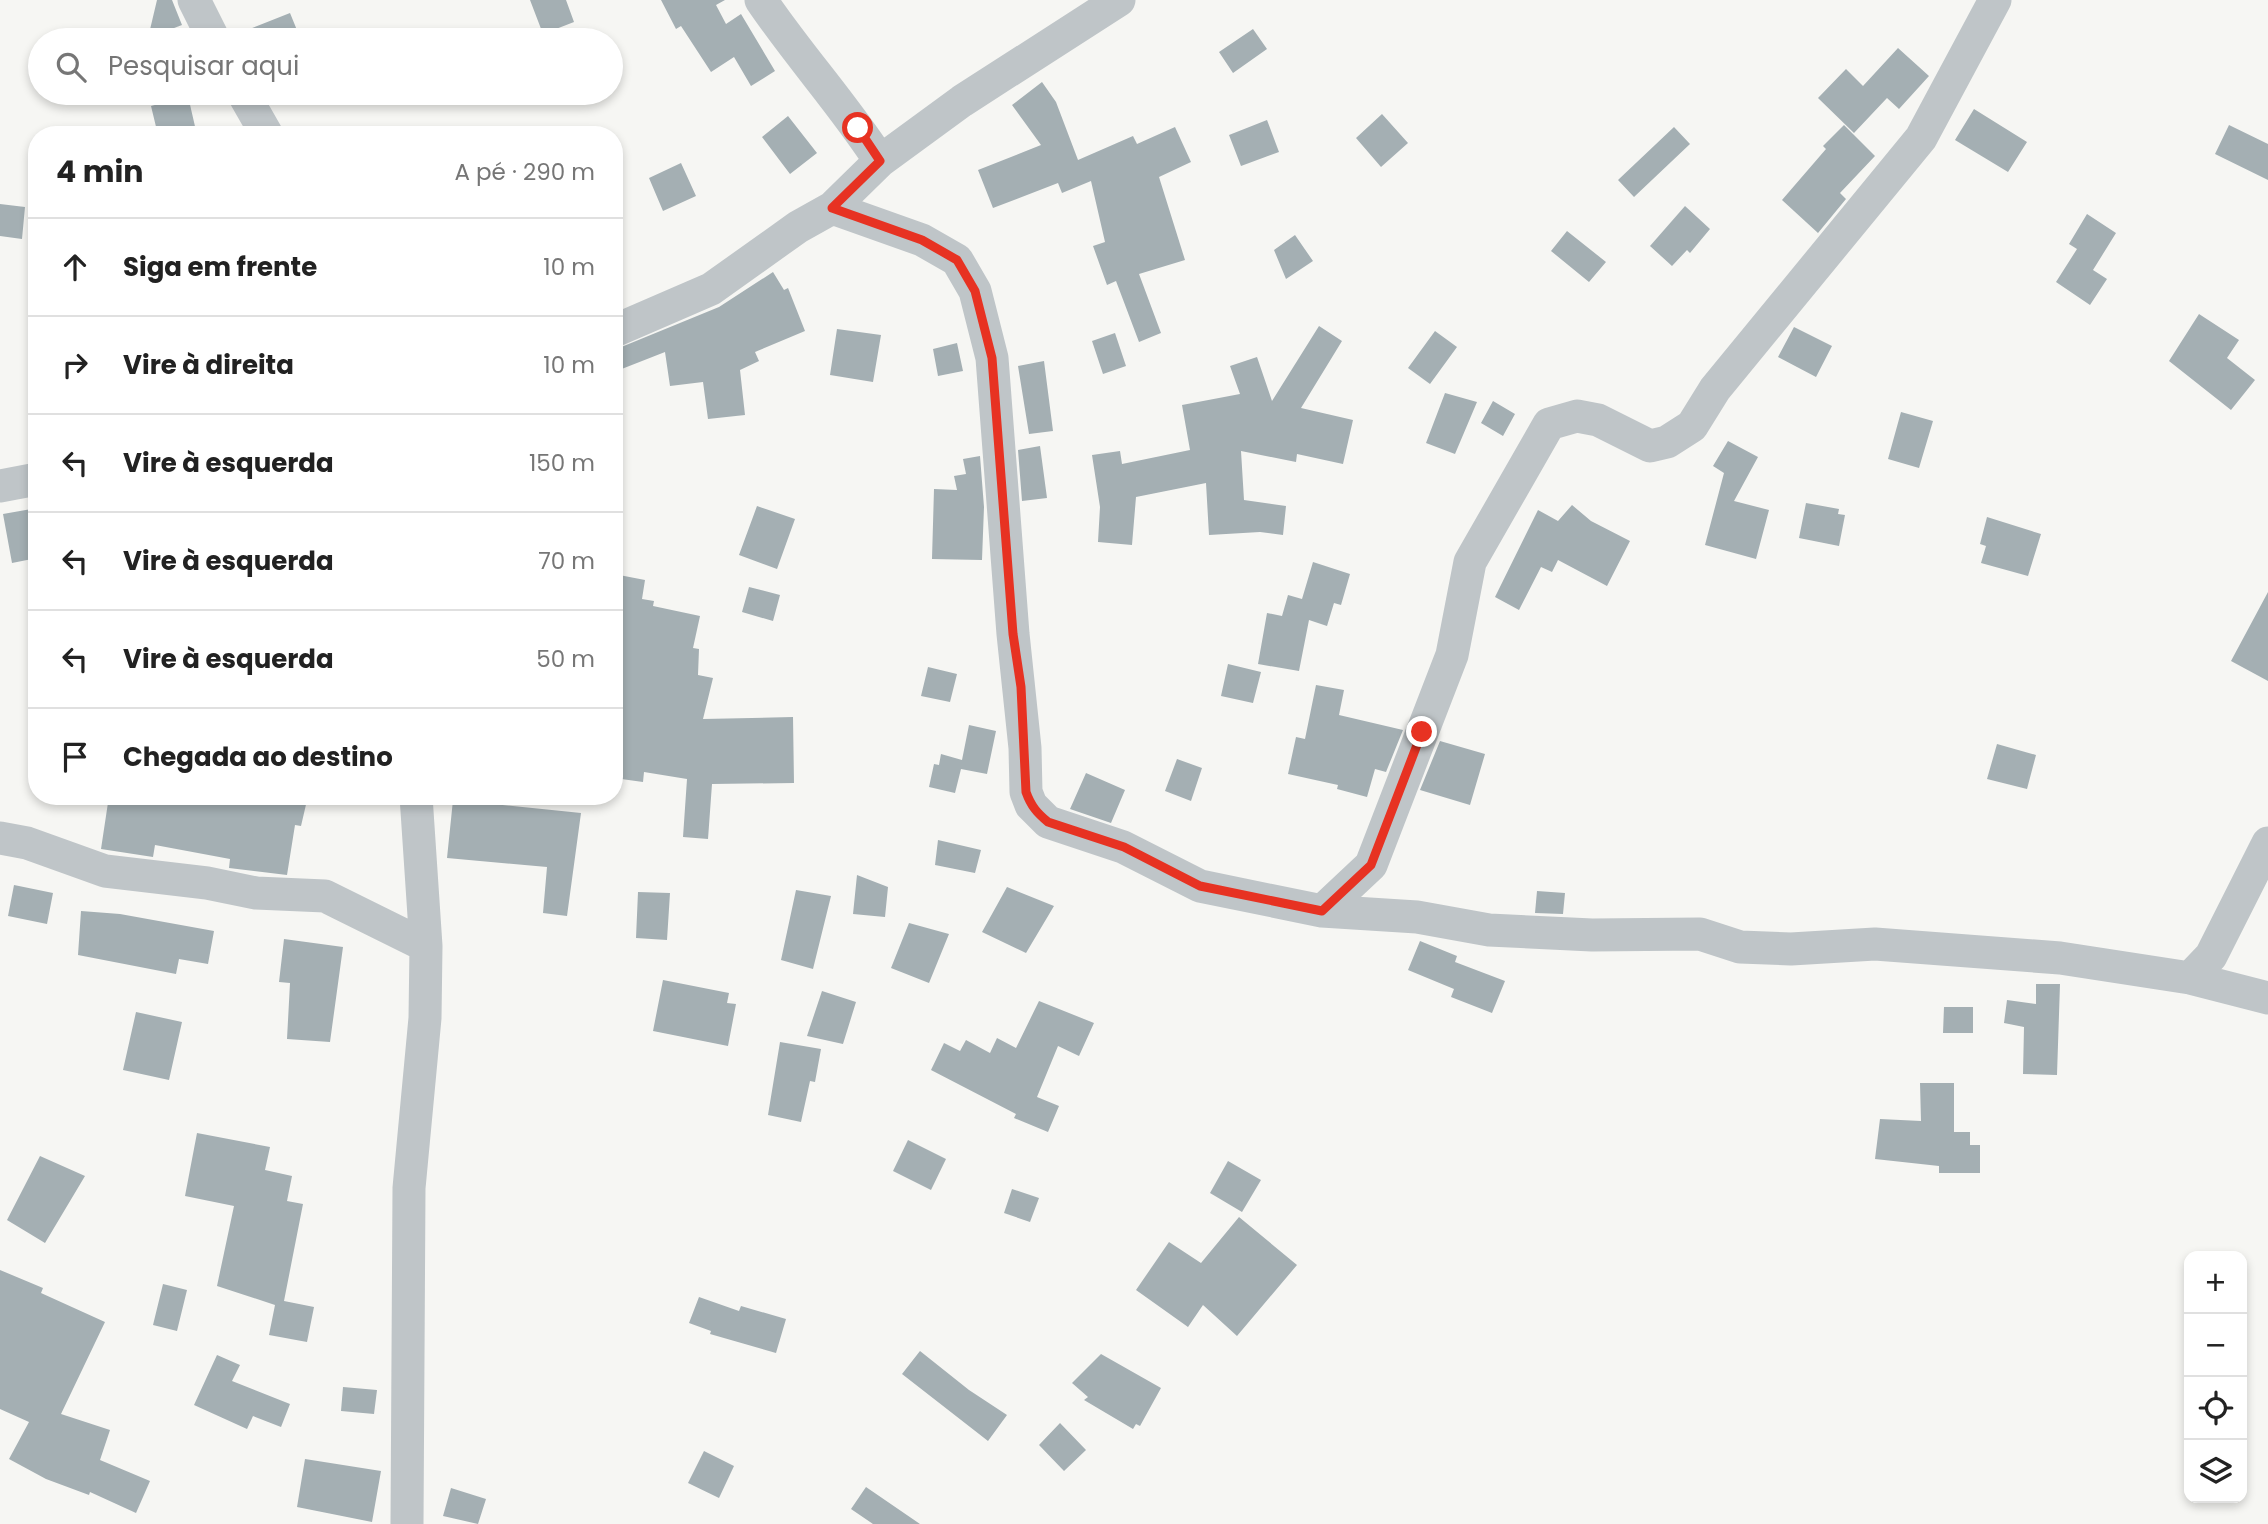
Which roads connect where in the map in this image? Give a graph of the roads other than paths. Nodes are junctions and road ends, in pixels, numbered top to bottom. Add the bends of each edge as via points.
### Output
1 (194, 0) edge
2 (761, 0) edge
3 (1119, 0) edge
4 (1995, 0) edge
5 (208, 28) edge
6 (250, 105) edge
7 (262, 126) edge
8 (880, 161) junction
9 (832, 208) junction
10 (623, 327) edge
11 (28, 481) edge
12 (0, 486) edge
13 (417, 805) edge
14 (0, 838) edge
15 (2268, 843) edge
16 (1322, 911) junction
17 (426, 946) junction
18 (2190, 978) junction
19 (2268, 998) edge
20 (407, 1524) edge

1 - 5 street
2 - 8 street
3 - 8 street via 1032,53
4 - 16 street via 1921,138 1715,389 1692,426 1667,442 1650,446 1598,420 1577,416 1549,424 1471,562 1452,655 1371,865
6 - 7 street
8 - 9 street
9 - 10 street via 711,289
9 - 16 street via 922,240 957,260 975,291 992,358 1026,792 1031,805 1048,822 1124,847 1200,886
11 - 12 street
13 - 17 street
14 - 17 street via 105,871 256,893 325,896
15 - 18 street via 2211,956
16 - 18 street via 1418,917 1489,930 1699,934 1740,947 1875,944 1984,952 2060,958
17 - 20 street via 425,1018 409,1188
18 - 19 street

